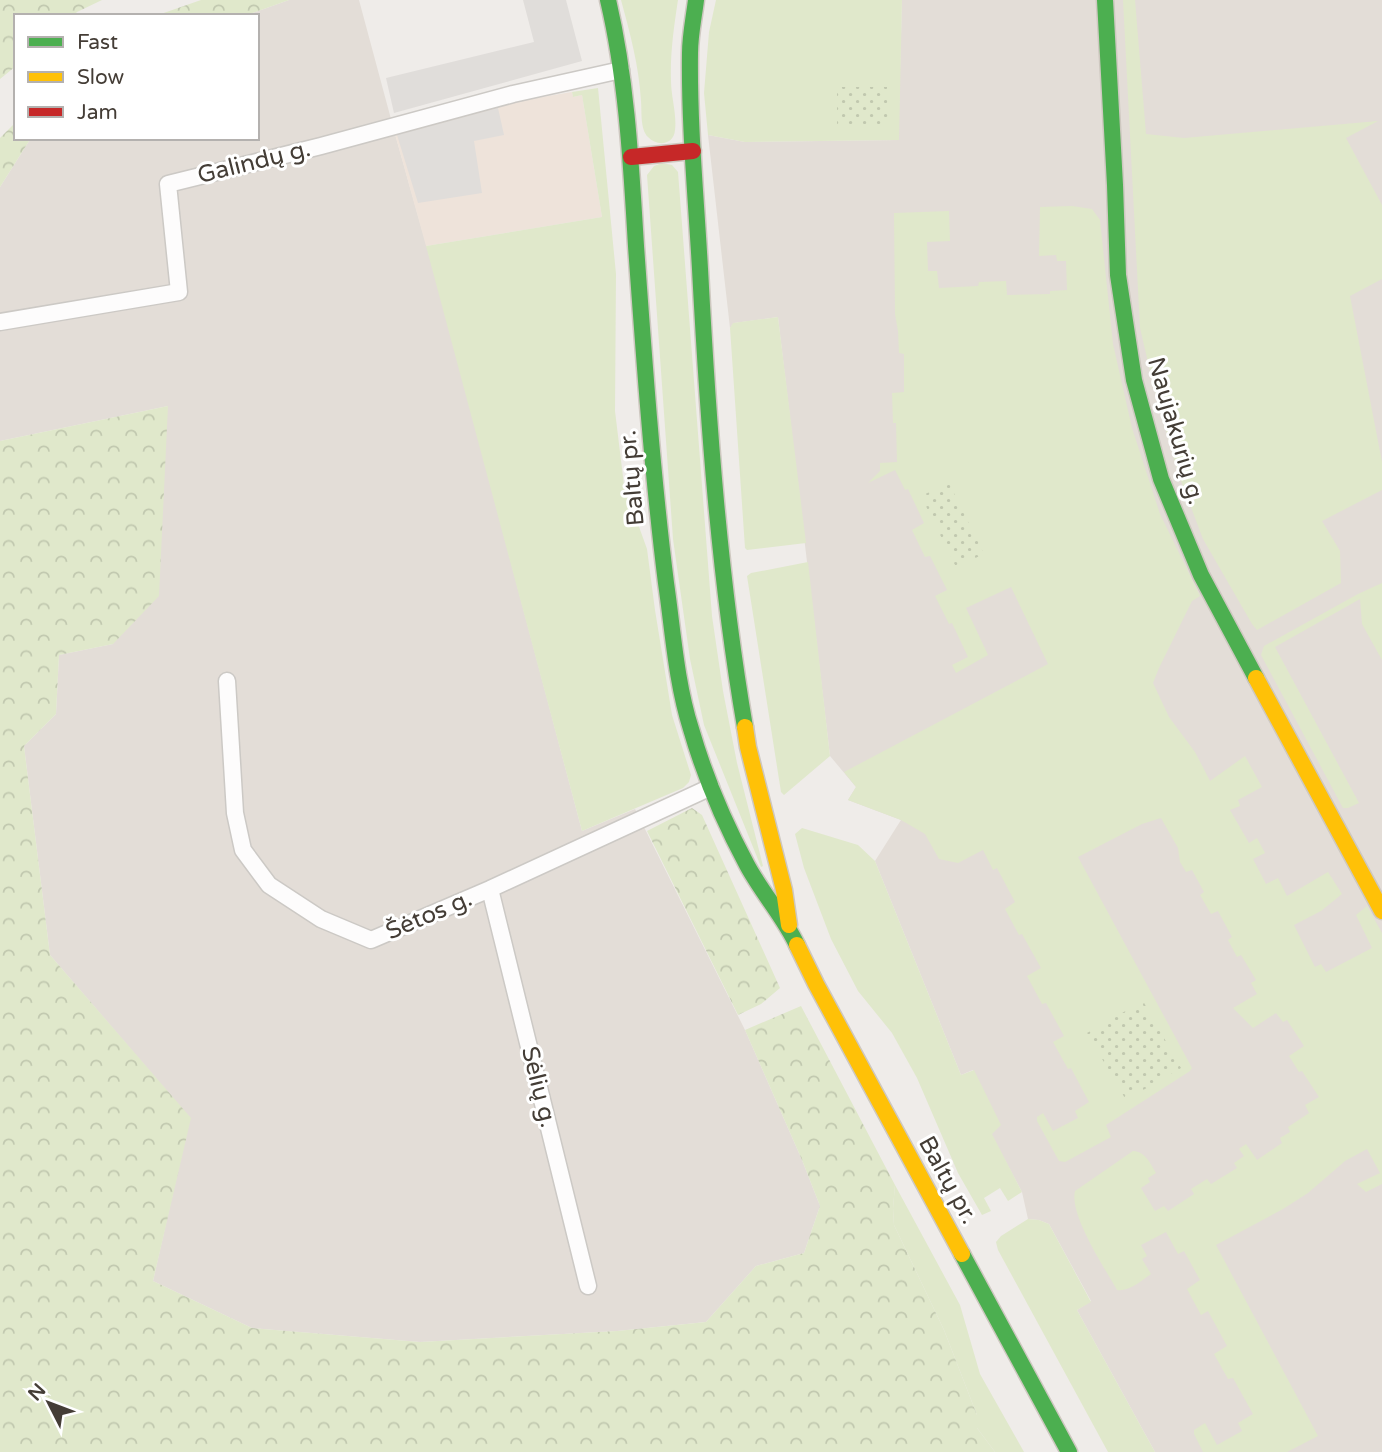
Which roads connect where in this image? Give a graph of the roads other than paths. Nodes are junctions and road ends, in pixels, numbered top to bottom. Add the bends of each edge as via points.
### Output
1 (608, 0) edge
2 (696, 0) edge
3 (1105, 0) edge
4 (621, 70) junction
5 (694, 151) junction
6 (631, 157) junction
7 (0, 322) edge
8 (227, 681) dead end
9 (711, 787) junction
10 (490, 888) junction
11 (1382, 911) edge
12 (789, 928) junction
13 (588, 1286) dead end
14 (1069, 1452) edge

1 - 4 street, Baltų pr.
2 - 5 street, Baltų pr. via 690,50
3 - 11 street, Naujakurių g. via 1118,275 1134,380 1161,479 1226,624
4 - 6 street, Baltų pr.
4 - 7 street, Galindų g. via 168,184 178,292
5 - 6 street
5 - 12 street, Baltų pr. via 721,564 748,747 784,890
6 - 9 street, Baltų pr. via 660,535 678,670 690,727
8 - 10 street, Šėtos g. via 235,813 243,850 269,885 321,919 370,940
9 - 10 street, Šėtos g.
9 - 12 street, Baltų pr. via 746,864
10 - 13 street, Sėlių g.
12 - 14 street, Baltų pr.

